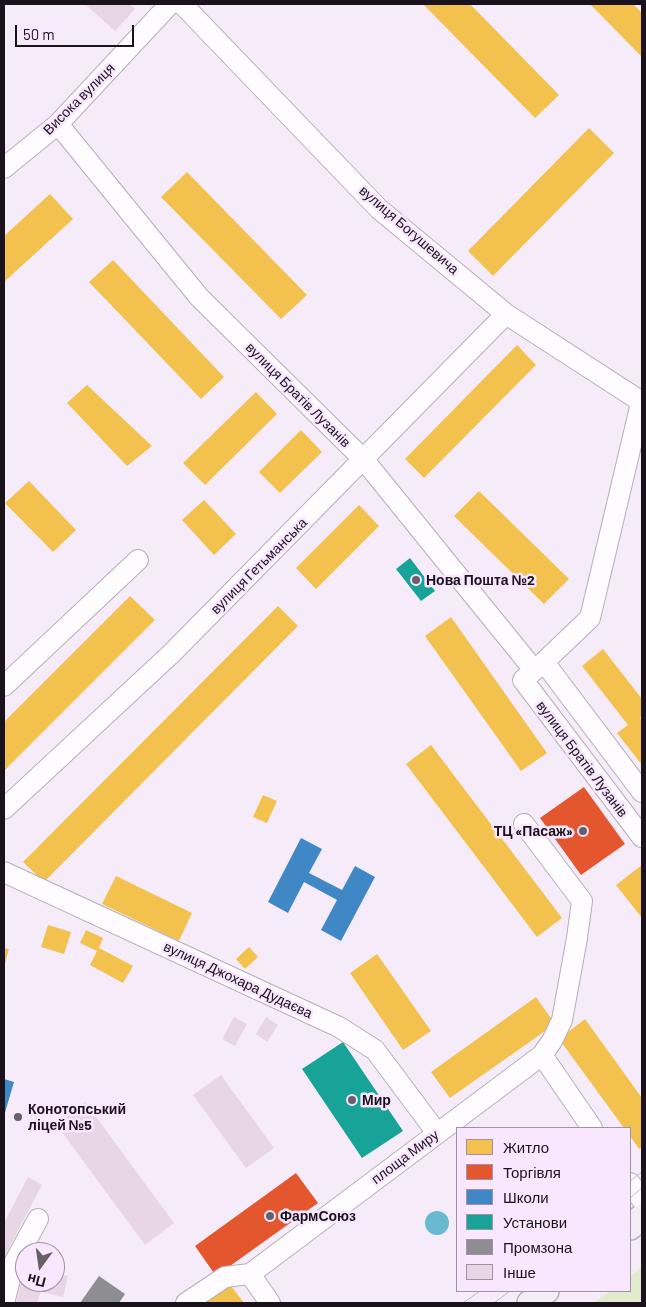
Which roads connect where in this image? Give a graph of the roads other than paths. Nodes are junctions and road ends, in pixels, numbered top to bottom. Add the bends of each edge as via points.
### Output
1 (170, 4) edge
2 (182, 4) edge
3 (58, 124) junction
4 (4, 168) edge
5 (506, 314) junction
6 (642, 401) edge
7 (364, 460) junction
8 (138, 560) dead end
9 (533, 671) junction
10 (4, 686) edge
11 (642, 792) edge
12 (4, 809) edge
13 (524, 824) dead end
14 (642, 837) edge
15 (4, 872) edge
16 (542, 1055) junction
17 (591, 1127) edge
18 (437, 1134) junction
19 (631, 1184) edge
20 (642, 1200) edge
21 (642, 1217) edge
22 (38, 1219) dead end
23 (631, 1226) edge
24 (250, 1274) junction
25 (545, 1292) edge
26 (4, 1303) edge
27 (186, 1303) edge
28 (270, 1303) edge
29 (530, 1303) edge

1 - 3 street, Висока вулиця
2 - 5 street, вулиця Богушевича via 379,209
3 - 4 street, Висока вулиця
3 - 7 street, вулиця Братів Лузанів via 199,297
5 - 6 street, вулиця Богушевича
5 - 7 street, вулиця Гетьманська
6 - 9 street via 590,618
7 - 9 street, вулиця Братів Лузанів
7 - 12 street, вулиця Гетьманська via 172,653
8 - 10 street
9 - 11 street, вулиця Братів Лузанів
9 - 14 street, вулиця Братів Лузанів
13 - 16 street via 582,901 562,1020
15 - 18 street, вулиця Джохара Дудаєва via 339,1027 375,1050
16 - 17 street
16 - 18 street, площа Миру
18 - 24 street, площа Миру
19 - 20 street
21 - 23 main road
22 - 26 street via 14,1263
24 - 27 street via 225,1277
24 - 28 street
25 - 29 main road

